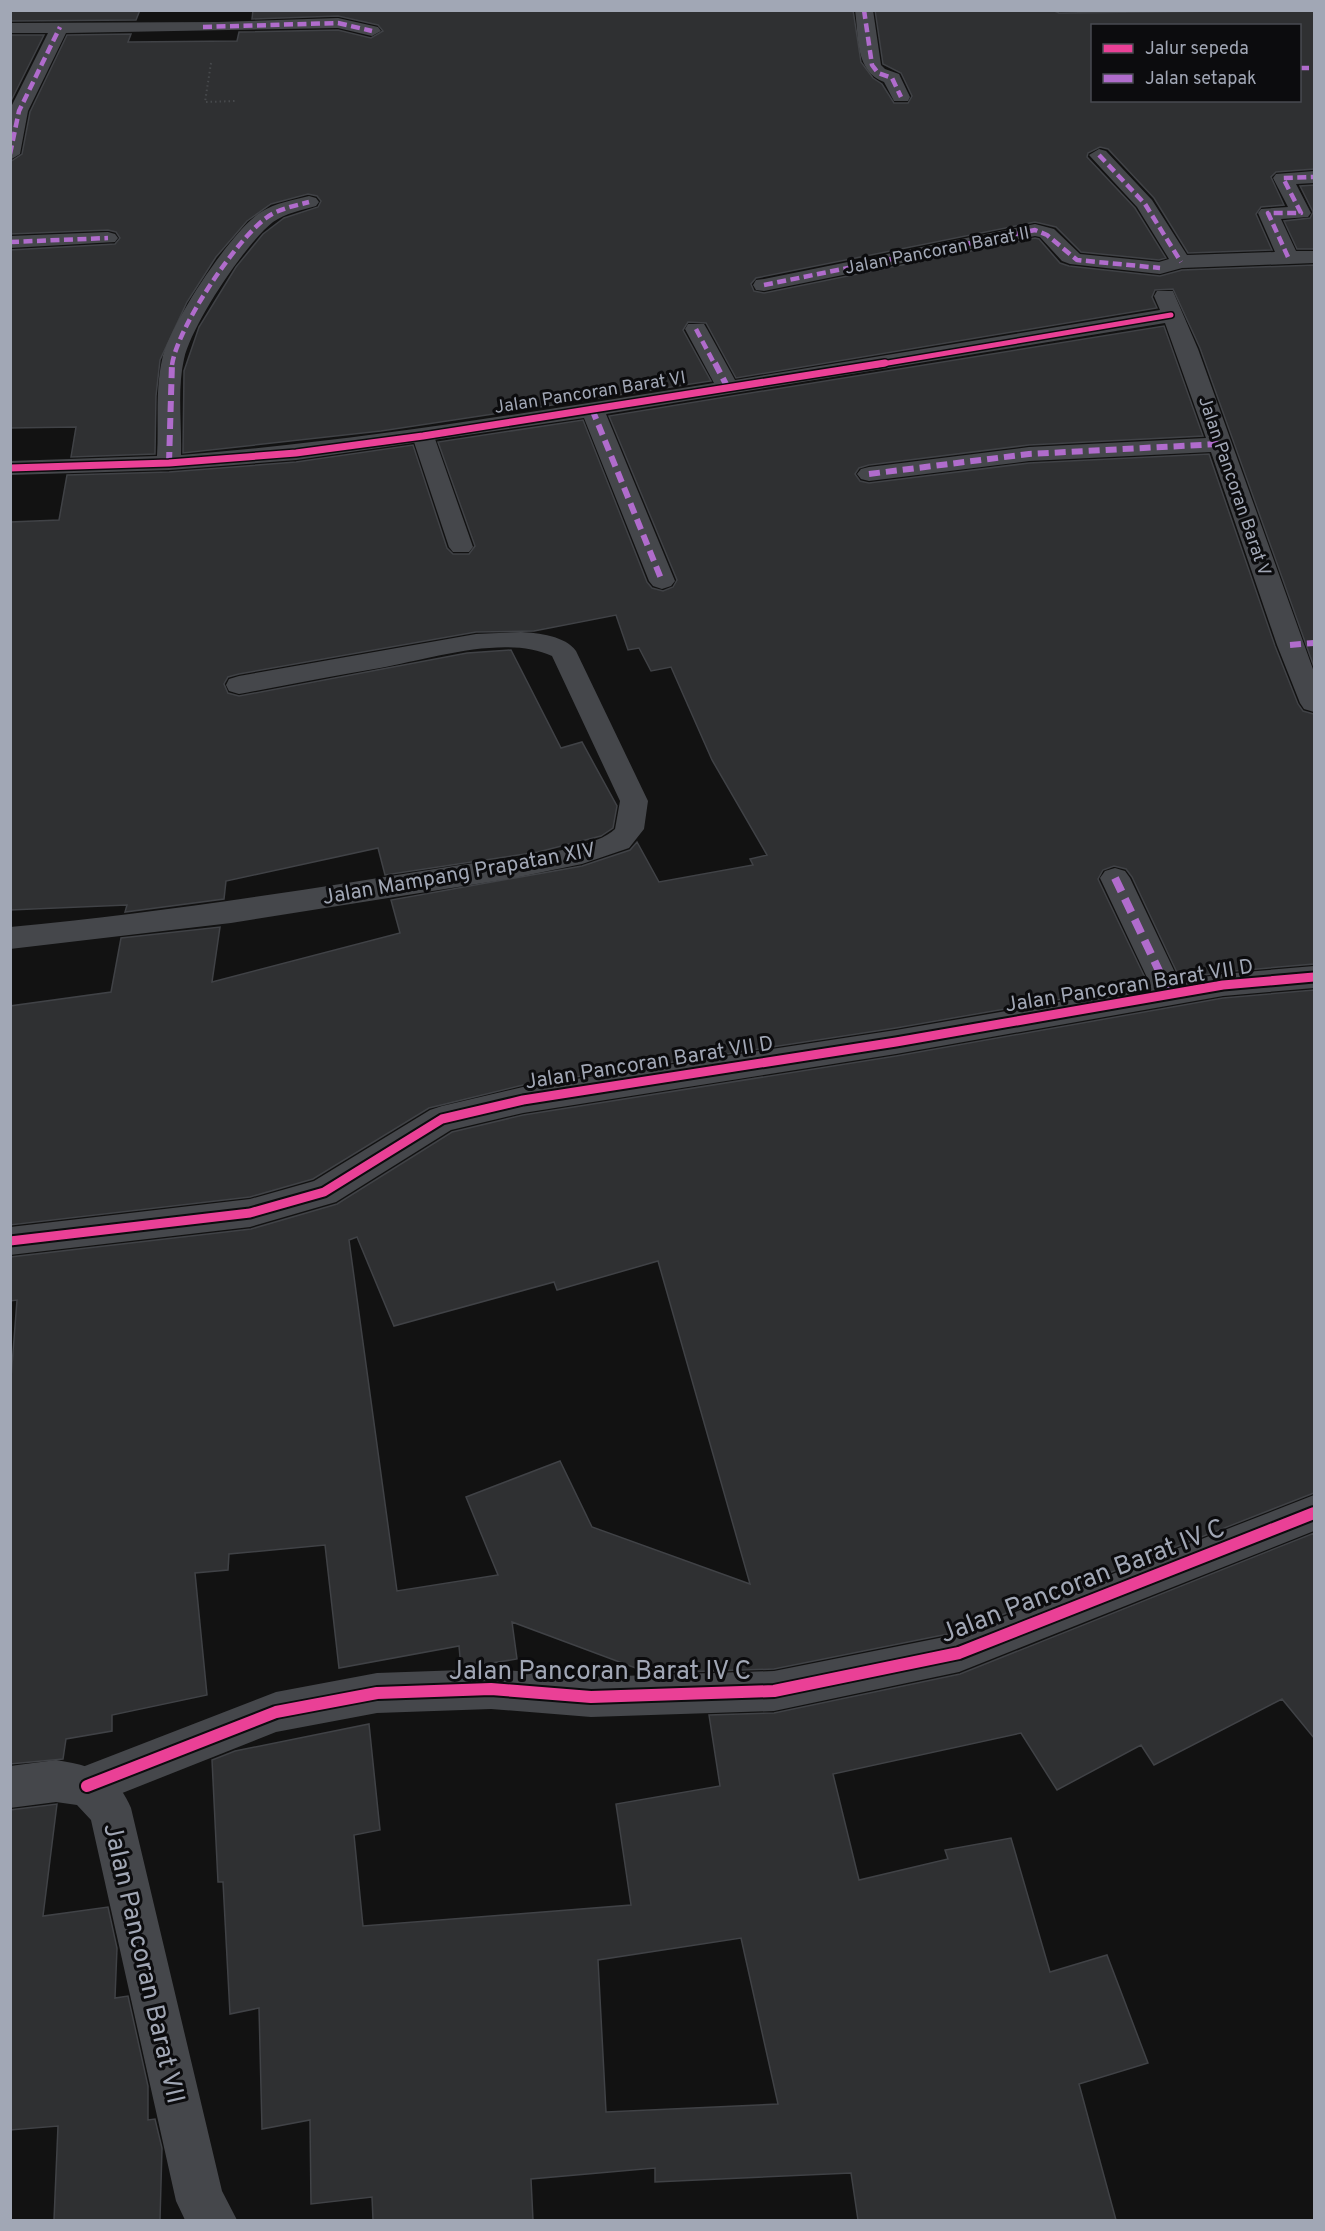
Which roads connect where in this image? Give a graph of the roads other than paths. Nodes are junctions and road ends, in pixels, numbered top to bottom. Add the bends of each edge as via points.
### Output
1 (864, 10) edge
2 (200, 21) edge
3 (10, 27) edge
4 (60, 27) junction
5 (372, 31) dead end
6 (901, 97) dead end
7 (10, 154) edge
8 (1099, 155) dead end
9 (1314, 177) edge
10 (309, 202) dead end
11 (108, 238) dead end
12 (10, 242) edge
13 (1288, 257) junction
14 (1314, 257) edge
15 (1170, 265) junction
16 (764, 285) dead end
17 (1172, 315) junction
18 (696, 329) dead end
19 (728, 388) junction
20 (592, 409) junction
21 (423, 436) junction
22 (1220, 444) junction
23 (169, 463) junction
24 (10, 468) edge
25 (868, 474) dead end
26 (461, 547) dead end
27 (663, 581) dead end
28 (1302, 644) edge
29 (239, 685) dead end
30 (1314, 704) edge
31 (1115, 878) dead end
32 (10, 938) edge
33 (1314, 977) edge
34 (1170, 994) junction
35 (10, 1242) edge
36 (1314, 1513) edge
37 (87, 1786) junction
38 (10, 1787) edge
39 (213, 2220) edge

1 - 6 street via 872,65 878,74 892,78
2 - 4 street
2 - 5 street via 321,23
3 - 4 street
4 - 7 street via 19,111
8 - 15 street via 1145,204
9 - 13 street via 1282,178 1301,213 1268,213
10 - 23 street via 279,210 264,219 184,330 173,358
11 - 12 street
13 - 14 street, Jalan Pancoran Barat II
13 - 15 street, Jalan Pancoran Barat II
15 - 16 street, Jalan Pancoran Barat II via 1077,260 1069,257 1047,233 1035,230
15 - 17 street, Jalan Pancoran Barat V via 1157,275
17 - 19 street, Jalan Pancoran Barat VI
17 - 22 street, Jalan Pancoran Barat V
18 - 19 street
19 - 20 street, Jalan Pancoran Barat VI
20 - 21 street, Jalan Pancoran Barat VI
20 - 27 street
21 - 23 street, Jalan Pancoran Barat VI via 296,453
21 - 26 lane
22 - 25 street via 1029,454
22 - 28 street, Jalan Pancoran Barat V
23 - 24 street, Jalan Pancoran Barat VI
28 - 30 street, Jalan Pancoran Barat V
29 - 32 street, Jalan Mampang Prapatan XIV via 476,642 509,638 546,641 563,651 634,801 632,826 622,841 563,858 328,898 123,927
31 - 34 street
33 - 34 street, Jalan Pancoran Barat VII D
34 - 35 street, Jalan Pancoran Barat VII D via 472,1110 442,1119 324,1192 250,1213
36 - 37 street, Jalan Pancoran Barat IV C via 959,1653 774,1691 591,1697 490,1689 377,1693 276,1712
37 - 38 street via 56,1781
37 - 39 street, Jalan Pancoran Barat VII via 110,1808 200,2201

